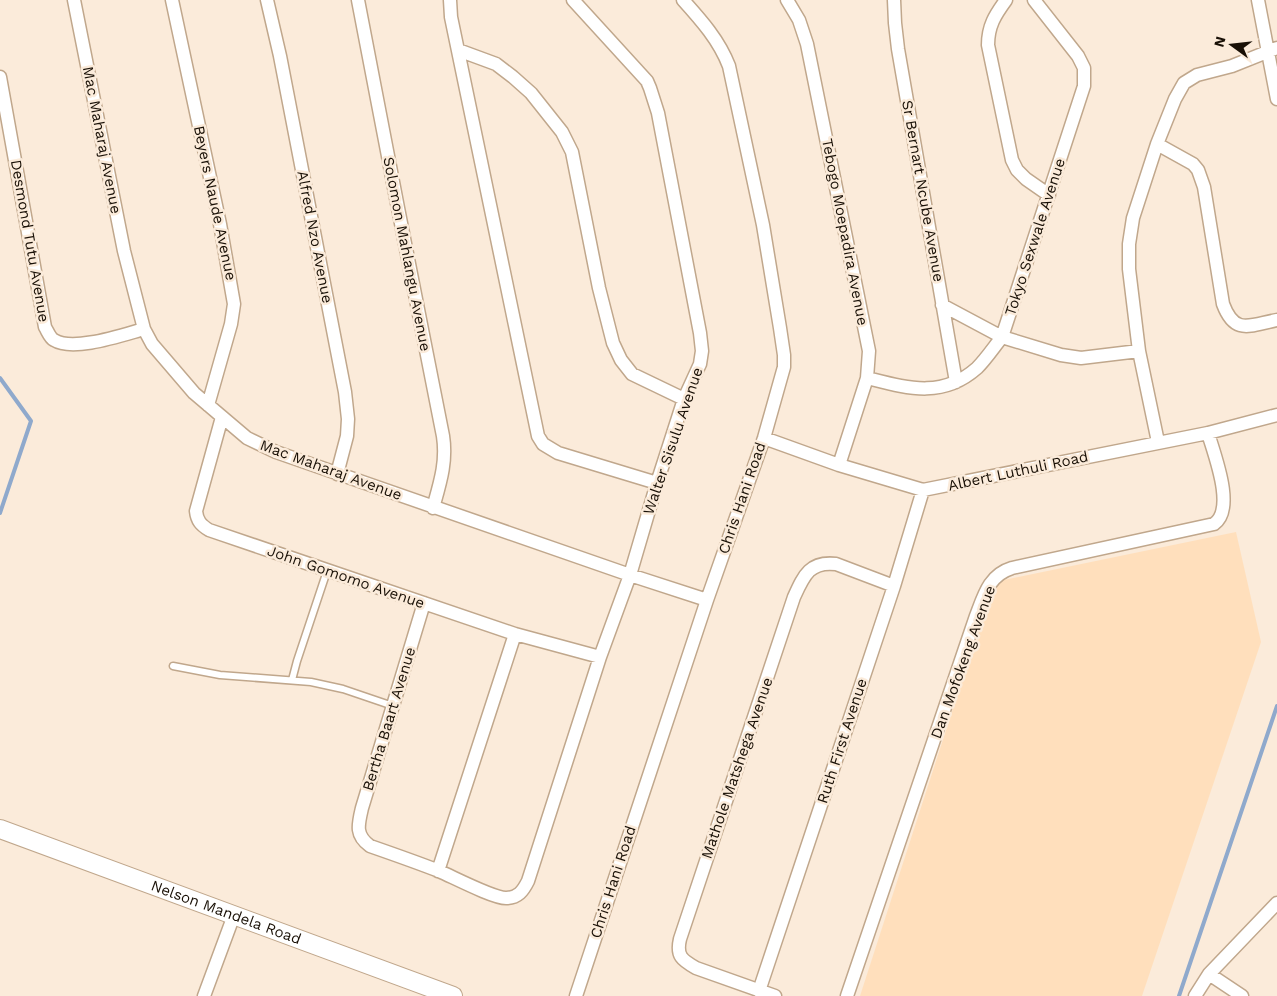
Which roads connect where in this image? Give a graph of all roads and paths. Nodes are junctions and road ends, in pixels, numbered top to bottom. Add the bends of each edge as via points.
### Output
1 (74, 0) edge
2 (172, 0) edge
3 (267, 0) edge
4 (358, 0) edge
5 (450, 0) edge
6 (573, 0) edge
7 (683, 0) edge
8 (787, 0) edge
9 (894, 0) edge
10 (1006, 0) edge
11 (1034, 0) edge
12 (1258, 0) edge
13 (458, 50) junction
14 (1272, 50) edge
15 (0, 77) edge
16 (1277, 99) edge
17 (1157, 144) junction
18 (1049, 194) junction
19 (942, 305) junction
20 (1277, 320) edge
21 (144, 330) junction
22 (1002, 337) junction
23 (1139, 350) junction
24 (867, 378) junction
25 (956, 382) junction
26 (684, 398) junction
27 (208, 405) junction
28 (1277, 415) edge
29 (222, 417) junction
30 (1208, 433) junction
31 (764, 438) junction
32 (1158, 442) junction
33 (839, 465) junction
34 (337, 474) junction
35 (657, 482) junction
36 (923, 490) junction
37 (433, 508) junction
38 (327, 571) junction
39 (630, 575) junction
40 (894, 586) junction
41 (706, 600) junction
42 (424, 604) junction
43 (515, 634) junction
44 (600, 657) junction
45 (173, 666) dead end
46 (292, 680) junction
47 (393, 706) junction
48 (0, 829) edge
49 (438, 871) junction
50 (1277, 904) edge
51 (234, 915) junction
52 (1209, 974) junction
53 (760, 991) junction
54 (204, 996) edge
55 (454, 996) edge
56 (576, 996) edge
57 (775, 996) edge
58 (847, 996) edge
59 (1195, 996) edge
60 (1242, 996) edge

1 - 21 street, Mac Maharaj Avenue via 124,251
2 - 27 street, Beyers Naude Avenue via 234,304
3 - 34 street, Alfred Nzo Avenue via 345,392 347,436
4 - 37 street, Solomon Mahlangu Avenue via 444,442 443,475
5 - 13 street
6 - 26 street, Walter Sisulu Avenue via 647,82 654,98 701,342 700,364
7 - 31 street, Chris Hani Road via 713,36 729,66 763,225 784,361
8 - 24 street, Tebogo Moepadira Avenue via 799,20 807,44 869,351
9 - 19 street, Sr Bernart Ncube Avenue via 898,49
10 - 18 street via 994,15 988,45 1006,139 1017,170
11 - 18 street, Tokyo Sexwale Avenue via 1084,68 1084,86
12 - 14 street
13 - 26 street via 496,64 513,77 531,93 562,132 572,152 613,343 632,374
13 - 35 street via 538,436 543,444 558,453
14 - 16 street
14 - 17 street via 1232,66 1197,75 1184,83
15 - 21 street, Desmond Tutu Avenue via 45,328 53,340 65,345 80,345
17 - 20 street via 1198,170 1204,187 1223,304 1231,320 1243,326
17 - 23 street via 1133,218 1129,244
18 - 22 street, Tokyo Sexwale Avenue
19 - 22 street
19 - 25 street, Sr Bernart Ncube Avenue
21 - 27 street, Mac Maharaj Avenue via 152,344
22 - 23 street via 1081,358
22 - 25 street, Tokyo Sexwale Avenue via 978,367
23 - 32 street
24 - 25 street, Tokyo Sexwale Avenue via 920,389
24 - 33 street, Tebogo Moepadira Avenue
26 - 35 street, Walter Sisulu Avenue
27 - 29 street, Mac Maharaj Avenue
28 - 30 street, Albert Luthuli Road
29 - 34 street, Mac Maharaj Avenue via 247,438
29 - 38 street, John Gomomo Avenue via 198,502 197,520 209,530
30 - 32 street, Albert Luthuli Road
30 - 58 street, Dan Mofokeng Avenue via 1220,472 1224,505 1221,517 1214,524 1012,568 993,578 973,625
31 - 33 street, Albert Luthuli Road
31 - 41 street, Chris Hani Road
32 - 36 street, Albert Luthuli Road
33 - 36 street, Albert Luthuli Road
34 - 37 street, Mac Maharaj Avenue
35 - 39 street, Walter Sisulu Avenue
36 - 40 street, Ruth First Avenue
37 - 39 street, Mac Maharaj Avenue
38 - 42 street, John Gomomo Avenue
38 - 46 lane
39 - 41 street, Mac Maharaj Avenue
39 - 44 street, Walter Sisulu Avenue
40 - 53 street, Ruth First Avenue
40 - 53 street, Mathole Matshega Avenue via 827,563 817,564 801,583 680,938 679,953 687,963
41 - 56 street, Chris Hani Road
42 - 43 street, John Gomomo Avenue
42 - 47 street, Bertha Baart Avenue
43 - 44 street, John Gomomo Avenue
43 - 49 street
44 - 49 street, Walter Sisulu Avenue via 523,890 518,895 503,898
45 - 46 lane via 220,675
46 - 47 lane via 336,687
47 - 49 street, Bertha Baart Avenue via 358,829 362,841 370,846
48 - 51 street, Nelson Mandela Road
50 - 52 street
51 - 54 street
51 - 55 street, Nelson Mandela Road
52 - 59 street
52 - 60 street
53 - 57 street, Mathole Matshega Avenue

